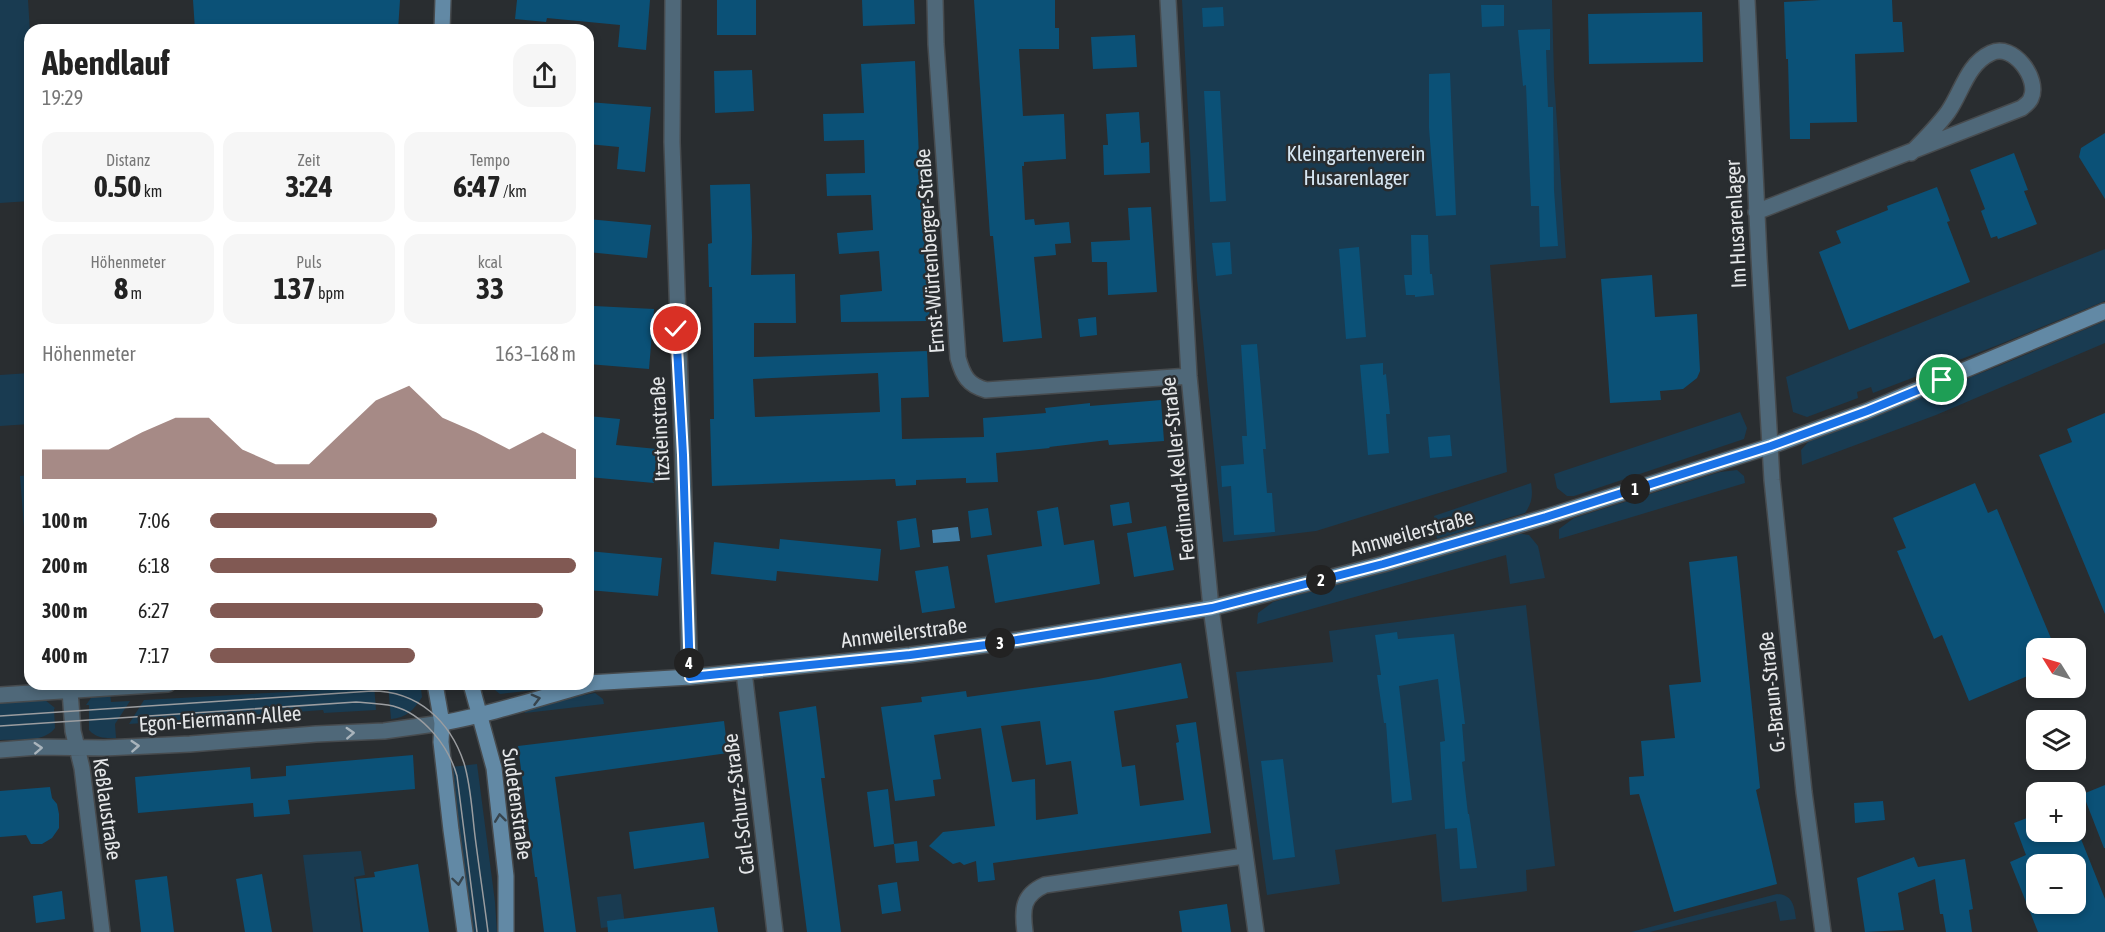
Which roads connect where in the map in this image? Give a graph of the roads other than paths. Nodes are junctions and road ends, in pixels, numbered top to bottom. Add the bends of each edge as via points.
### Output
1 (443, 0) edge
2 (673, 0) edge
3 (935, 0) edge
4 (1168, 0) edge
5 (1747, 0) edge
6 (442, 24) edge
7 (1911, 153) junction
8 (1756, 212) junction
9 (2105, 311) edge
10 (1189, 376) junction
11 (1771, 446) junction
12 (1212, 608) junction
13 (744, 672) junction
14 (690, 677) junction
15 (594, 683) edge
16 (94, 690) edge
17 (436, 690) edge
18 (473, 690) edge
19 (565, 690) edge
20 (70, 692) junction
21 (0, 695) edge
22 (480, 716) junction
23 (441, 723) junction
24 (76, 746) junction
25 (0, 750) edge
26 (1244, 856) junction
27 (102, 932) edge
28 (465, 932) edge
29 (506, 932) edge
30 (775, 932) edge
31 (1025, 932) edge
32 (1256, 932) edge
33 (1823, 932) edge

1 - 6 street
2 - 14 street, Itzsteinstraße via 676,329
3 - 10 street, Ernst-Würtenberger-Straße via 957,347 962,374 968,382 986,390
4 - 10 street, Ferdinand-Keller-Straße
5 - 8 street, Im Husarenlager
7 - 7 street via 2022,108 2031,98 2033,83 2019,58 2004,51 1995,52 1975,64 1949,110
7 - 8 street
8 - 11 street, Im Husarenlager
9 - 11 street, Annweilerstraße via 1867,411
10 - 12 street, Ferdinand-Keller-Straße
11 - 12 street, Annweilerstraße via 1524,524
11 - 33 street, G.-Braun-Straße via 1804,792
12 - 13 street, Annweilerstraße via 986,645
12 - 26 street, Ferdinand-Keller-Straße
13 - 14 street, Annweilerstraße
13 - 30 street, Carl-Schurz-Straße
14 - 15 street, Annweilerstraße
16 - 20 street, Egon-Eiermann-Allee
17 - 23 street
18 - 22 street, Sudetenstraße
22 -> 19 street, Annweilerstraße
20 - 21 street, Egon-Eiermann-Allee
20 - 24 street, Keßlaustraße
22 - 23 street, Annweilerstraße
29 -> 22 street, Sudetenstraße via 506,876 494,768
24 -> 23 street, Egon-Eiermann-Allee via 190,744 384,731
23 -> 28 street
25 -> 24 street, Egon-Eiermann-Allee
24 - 27 street, Keßlaustraße
26 - 31 street via 1045,885 1036,889 1025,905
26 - 32 street, Ferdinand-Keller-Straße

